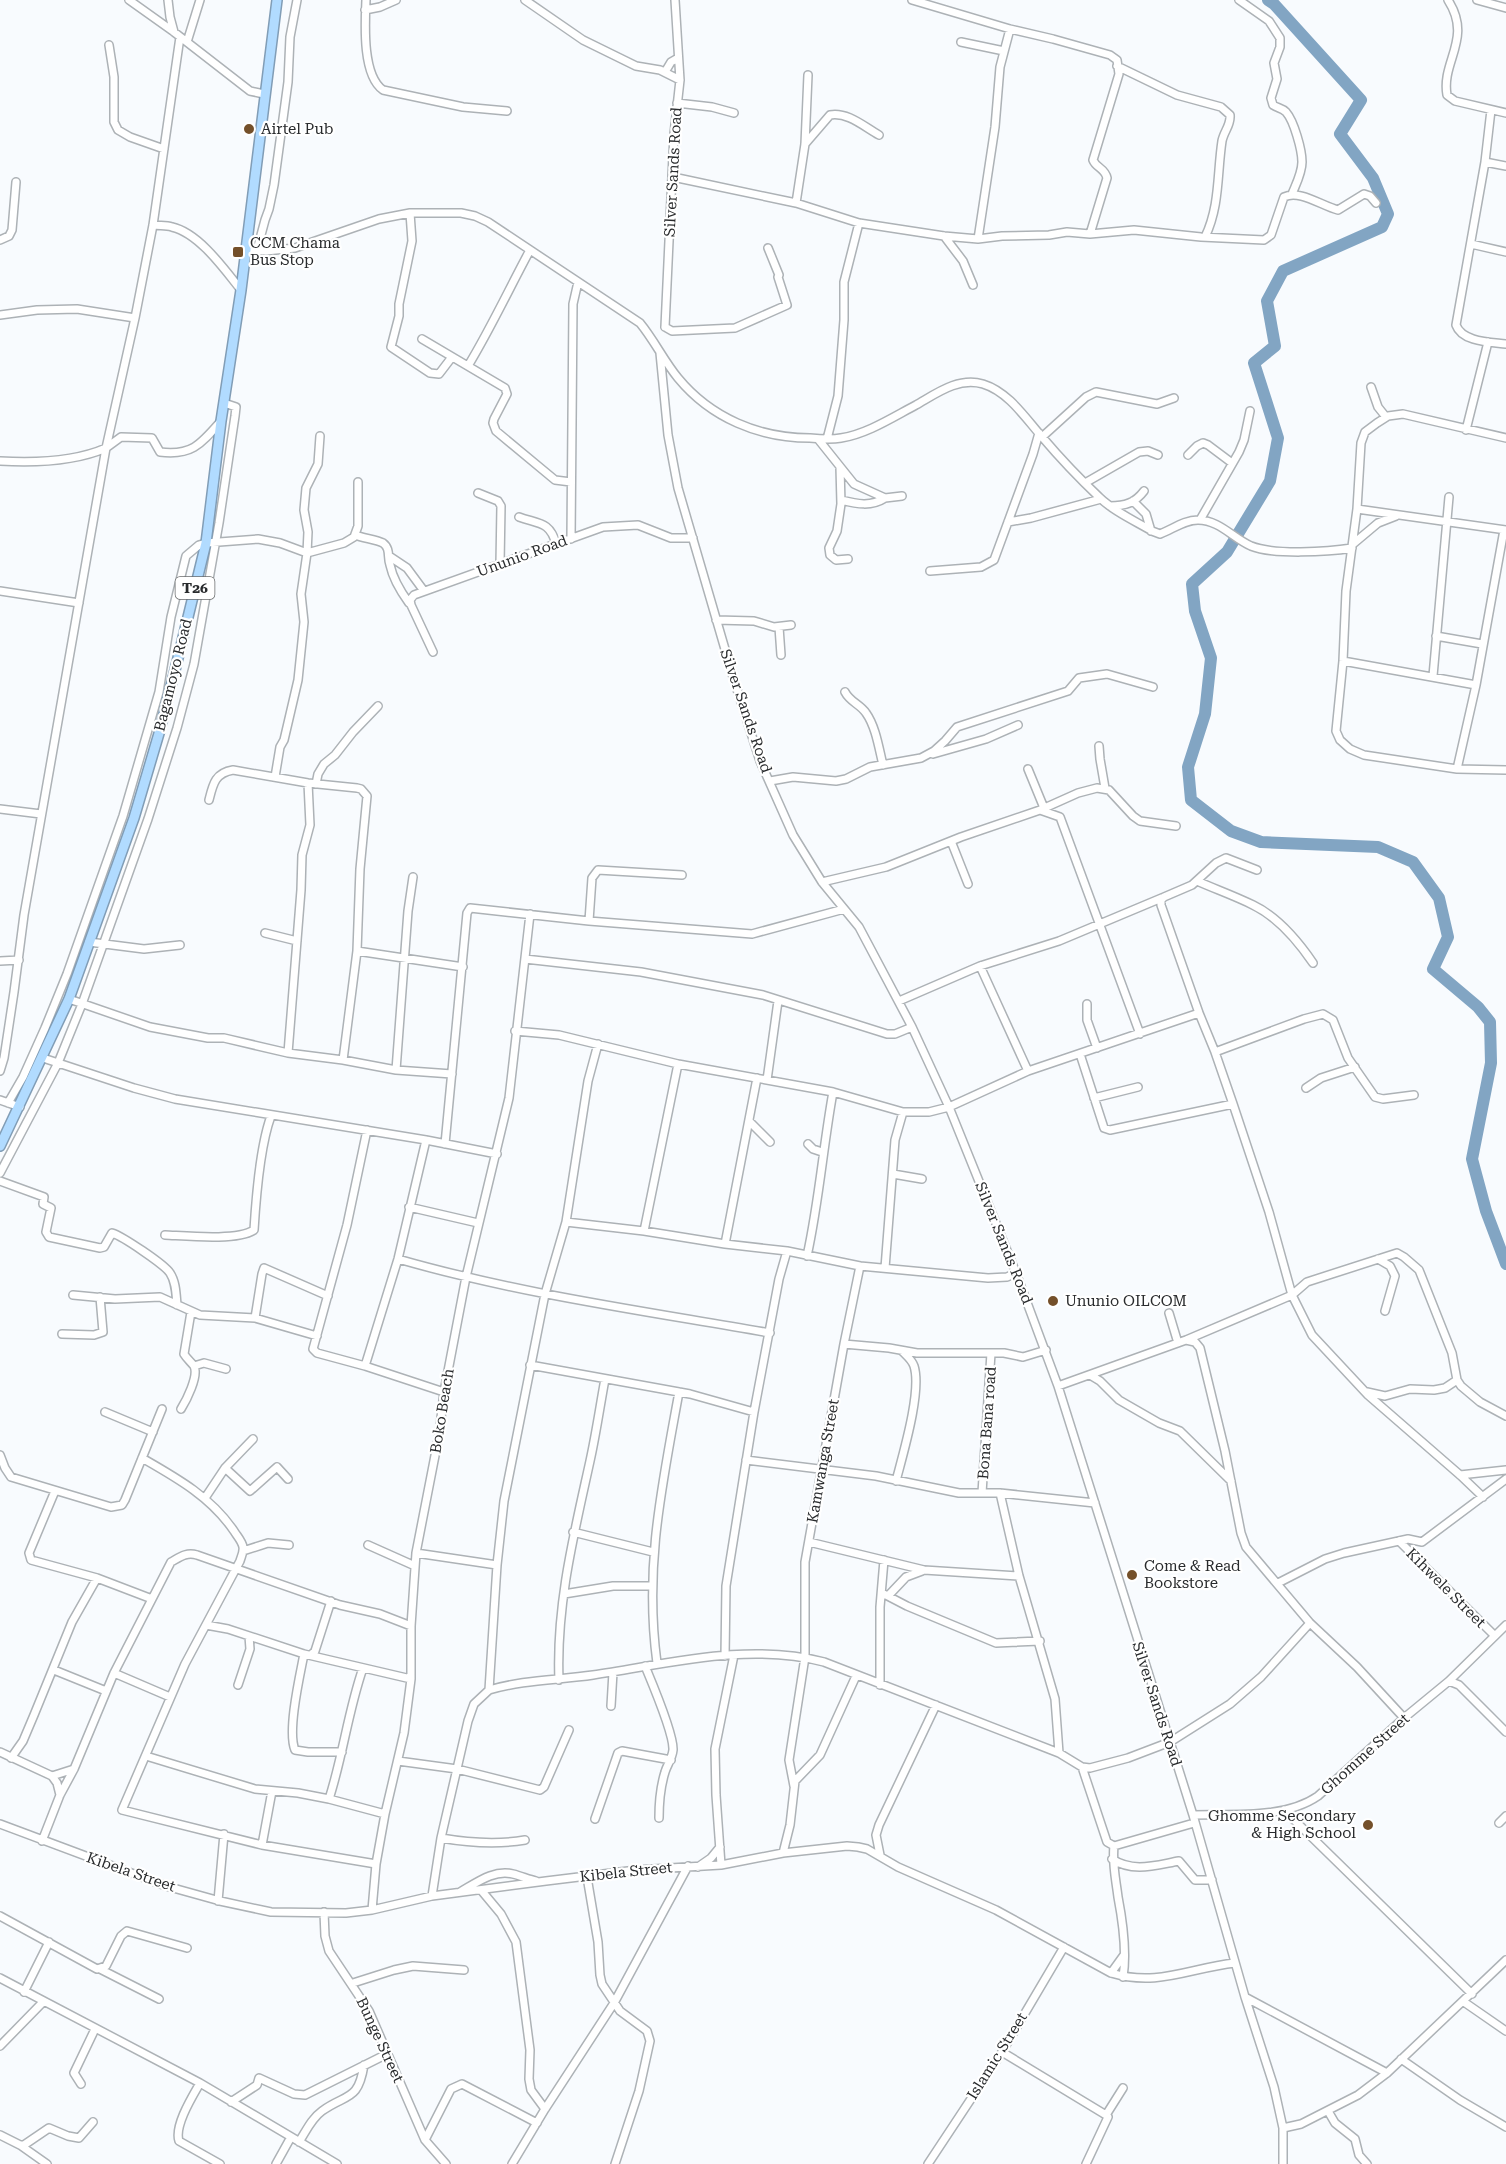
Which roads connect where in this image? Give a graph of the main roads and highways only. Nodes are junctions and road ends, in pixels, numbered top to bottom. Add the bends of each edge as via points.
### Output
1 (277, 0) edge
2 (0, 1146) edge

1 - 2 highway, Bagamoyo Road / T26 via 221,421 211,543 134,818 69,999

